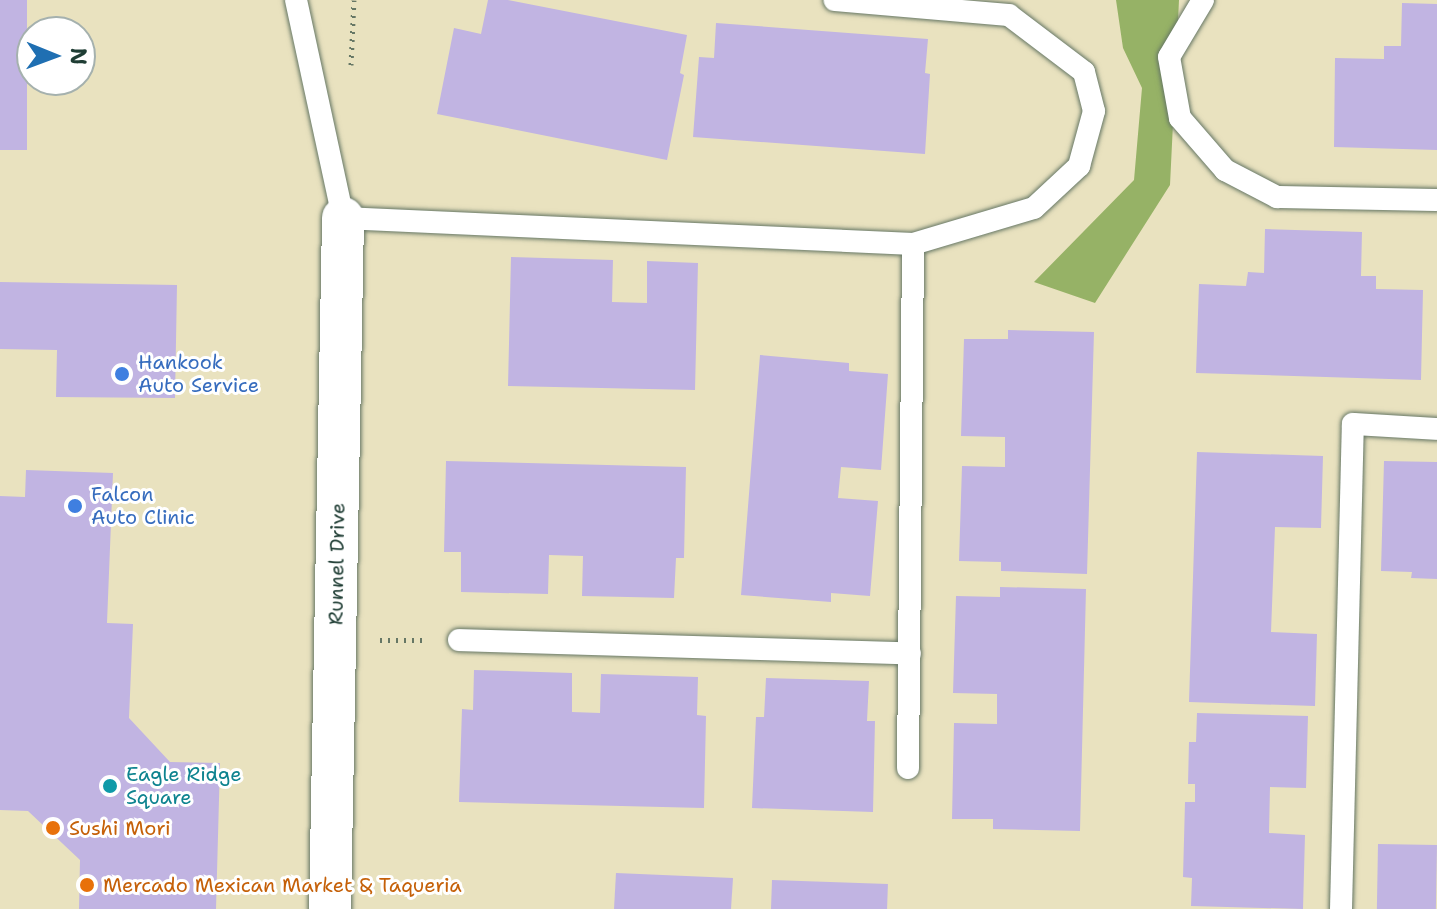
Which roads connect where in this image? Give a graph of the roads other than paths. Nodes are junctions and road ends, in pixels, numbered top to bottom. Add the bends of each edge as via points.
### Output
1 (296, 0) edge
2 (835, 0) edge
3 (1203, 0) edge
4 (1437, 200) edge
5 (343, 218) junction
6 (913, 244) junction
7 (1437, 429) edge
8 (459, 640) road end
9 (910, 653) junction
10 (908, 768) dead end
11 (330, 909) edge
12 (1341, 909) edge

1 - 5 lane
2 - 6 lane via 1009,15 1084,72 1094,111 1079,166 1034,208
3 - 4 lane via 1169,57 1180,118 1225,170 1277,197
5 - 6 lane
5 - 11 street, Runnel Drive
6 - 9 lane
7 - 12 lane via 1353,424
8 - 9 lane
9 - 10 lane

